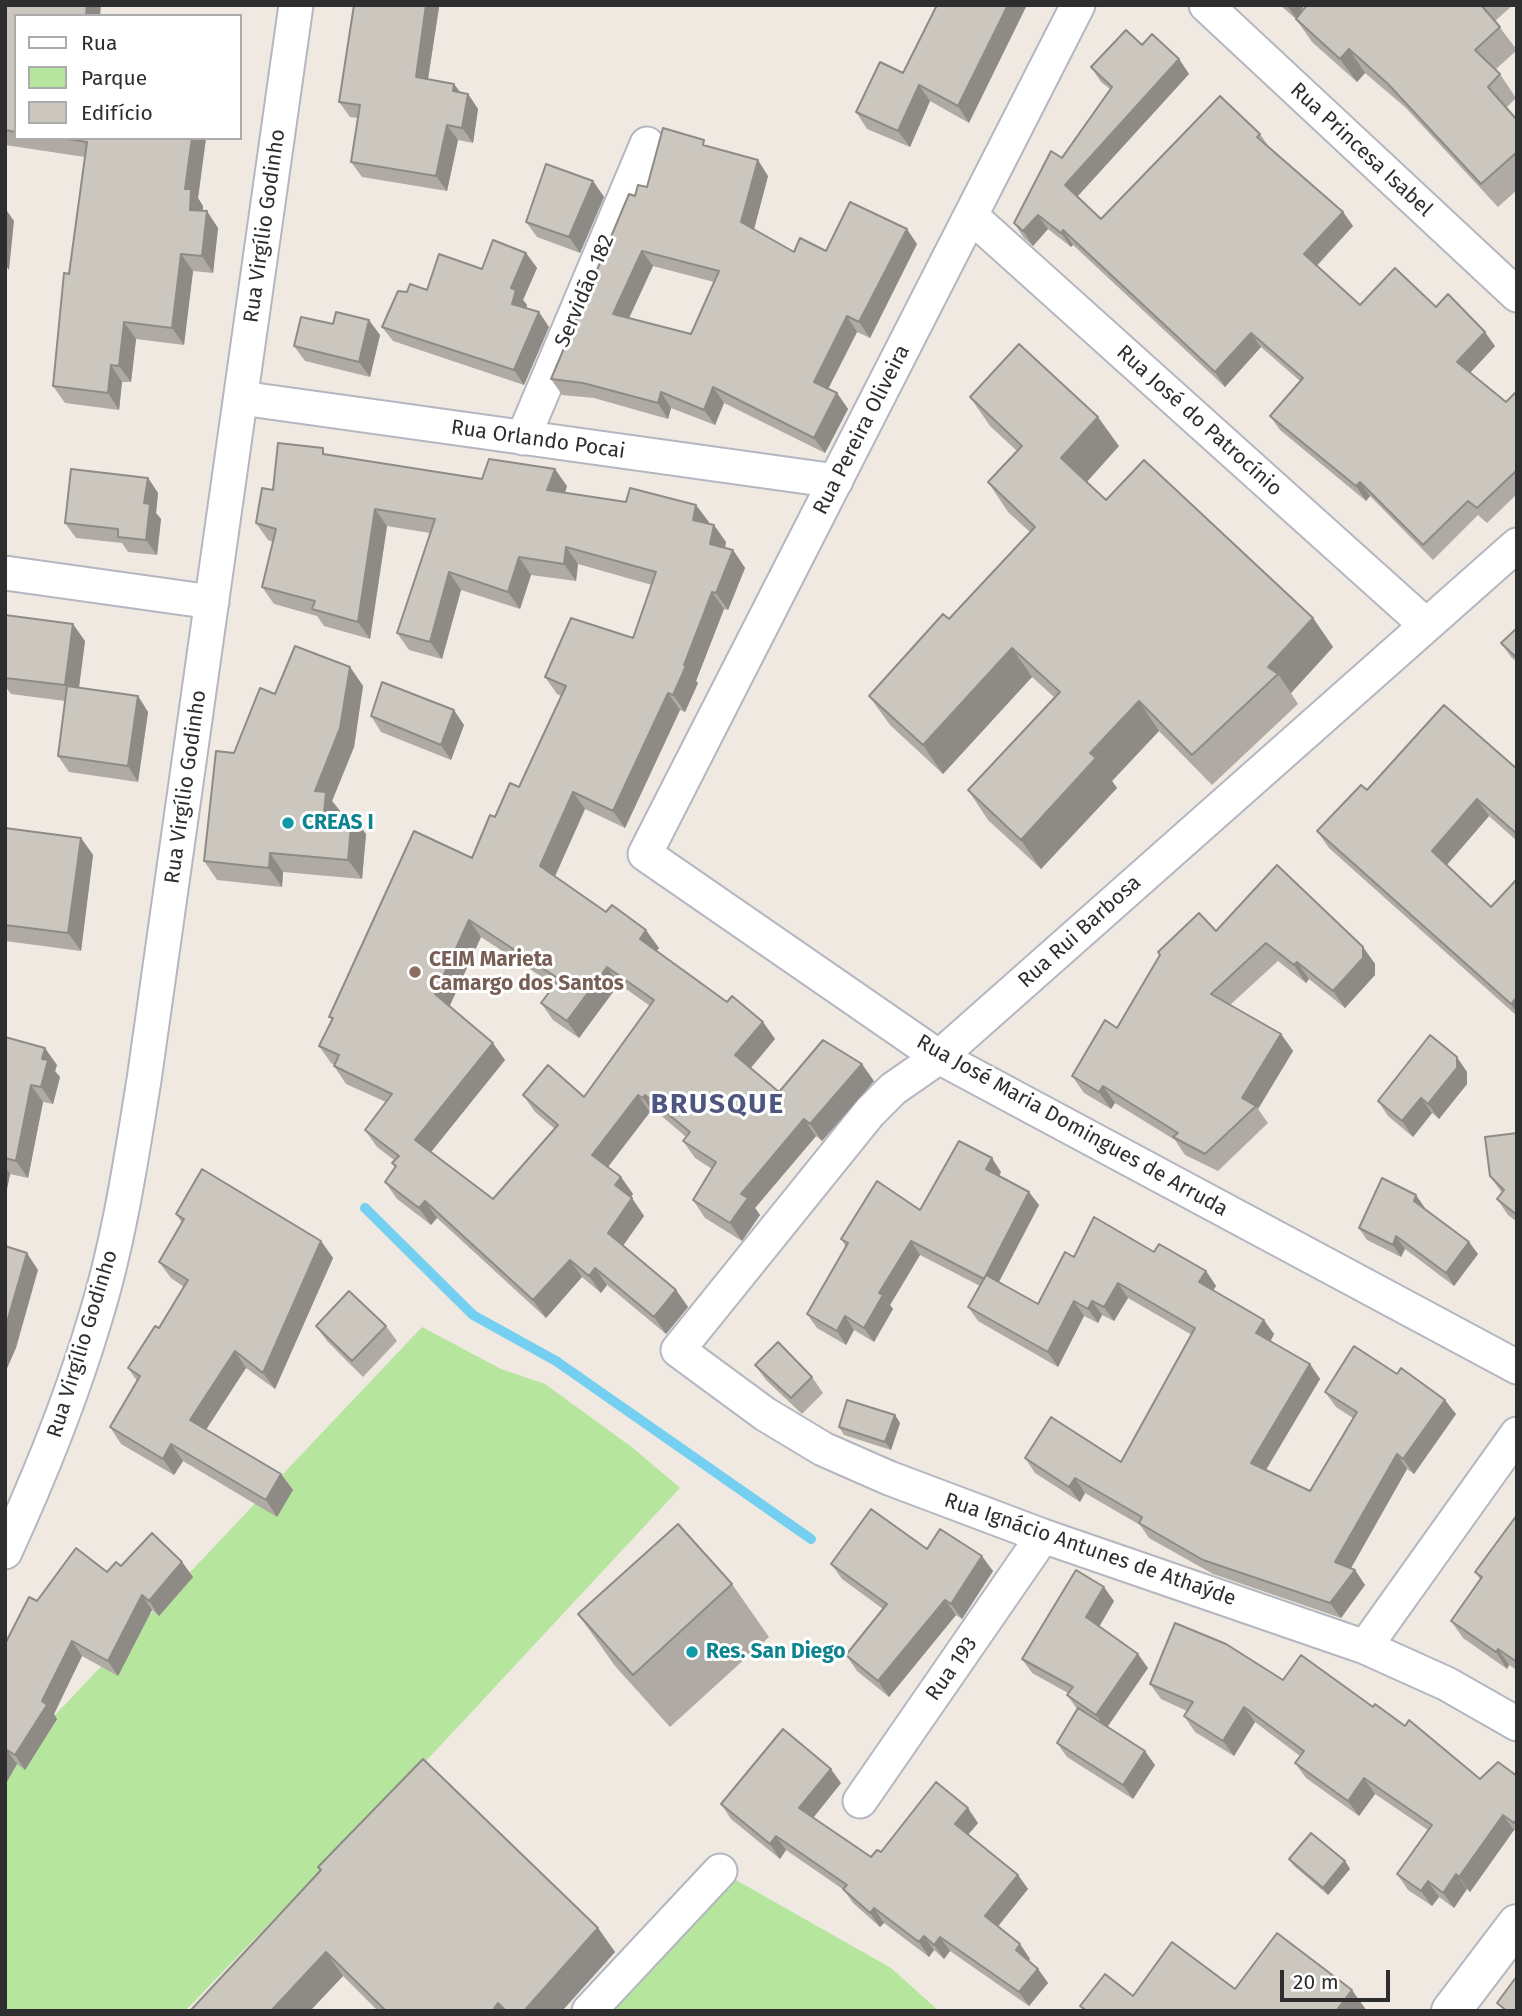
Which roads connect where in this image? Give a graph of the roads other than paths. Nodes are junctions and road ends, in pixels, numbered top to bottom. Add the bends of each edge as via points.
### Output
1 (296, 5) edge
2 (1079, 5) edge
3 (1206, 5) edge
4 (647, 144) dead end
5 (971, 216) junction
6 (1517, 295) edge
7 (241, 398) junction
8 (523, 438) junction
9 (836, 481) junction
10 (1517, 545) edge
11 (5, 573) edge
12 (212, 602) junction
13 (1426, 625) junction
14 (645, 855) joint
15 (939, 1057) junction
16 (678, 1350) joint
17 (1517, 1367) edge
18 (1517, 1434) edge
19 (1043, 1536) junction
20 (5, 1552) edge
21 (1365, 1647) junction
22 (1517, 1724) edge
23 (860, 1801) dead end
24 (720, 1871) dead end
25 (1517, 1924) edge
26 (589, 2011) edge
27 (1451, 2011) edge

1 - 7 street, Rua Virgílio Godinho
2 - 5 street, Rua Pereira Oliveira
3 - 6 street, Rua Princesa Isabel
4 - 8 street, Servidão 182
5 - 9 street, Rua Pereira Oliveira
5 - 13 street, Rua José do Patrocínio
7 - 8 street, Rua Orlando Pocai
7 - 12 street, Rua Virgílio Godinho
8 - 9 street, Rua Orlando Pocai
9 - 14 street, Rua Pereira Oliveira
10 - 13 street, Rua Rui Barbosa
11 - 12 street
12 - 20 street, Rua Virgílio Godinho via 125,1200 96,1318 48,1458
13 - 15 street, Rua Rui Barbosa
14 - 15 street, Rua José Maria Domingues de Arruda
15 - 16 street, Rua Rui Barbosa via 893,1089 870,1112
15 - 17 street, Rua José Maria Domingues de Arruda
16 - 19 street, Rua Ignácio Antunes de Athaýde via 765,1414 823,1449
18 - 21 street
19 - 21 street, Rua Ignácio Antunes de Athaýde
19 - 23 street, Rua 193
21 - 22 street, Rua Ignácio Antunes de Athaýde via 1447,1684
24 - 26 street
25 - 27 street

